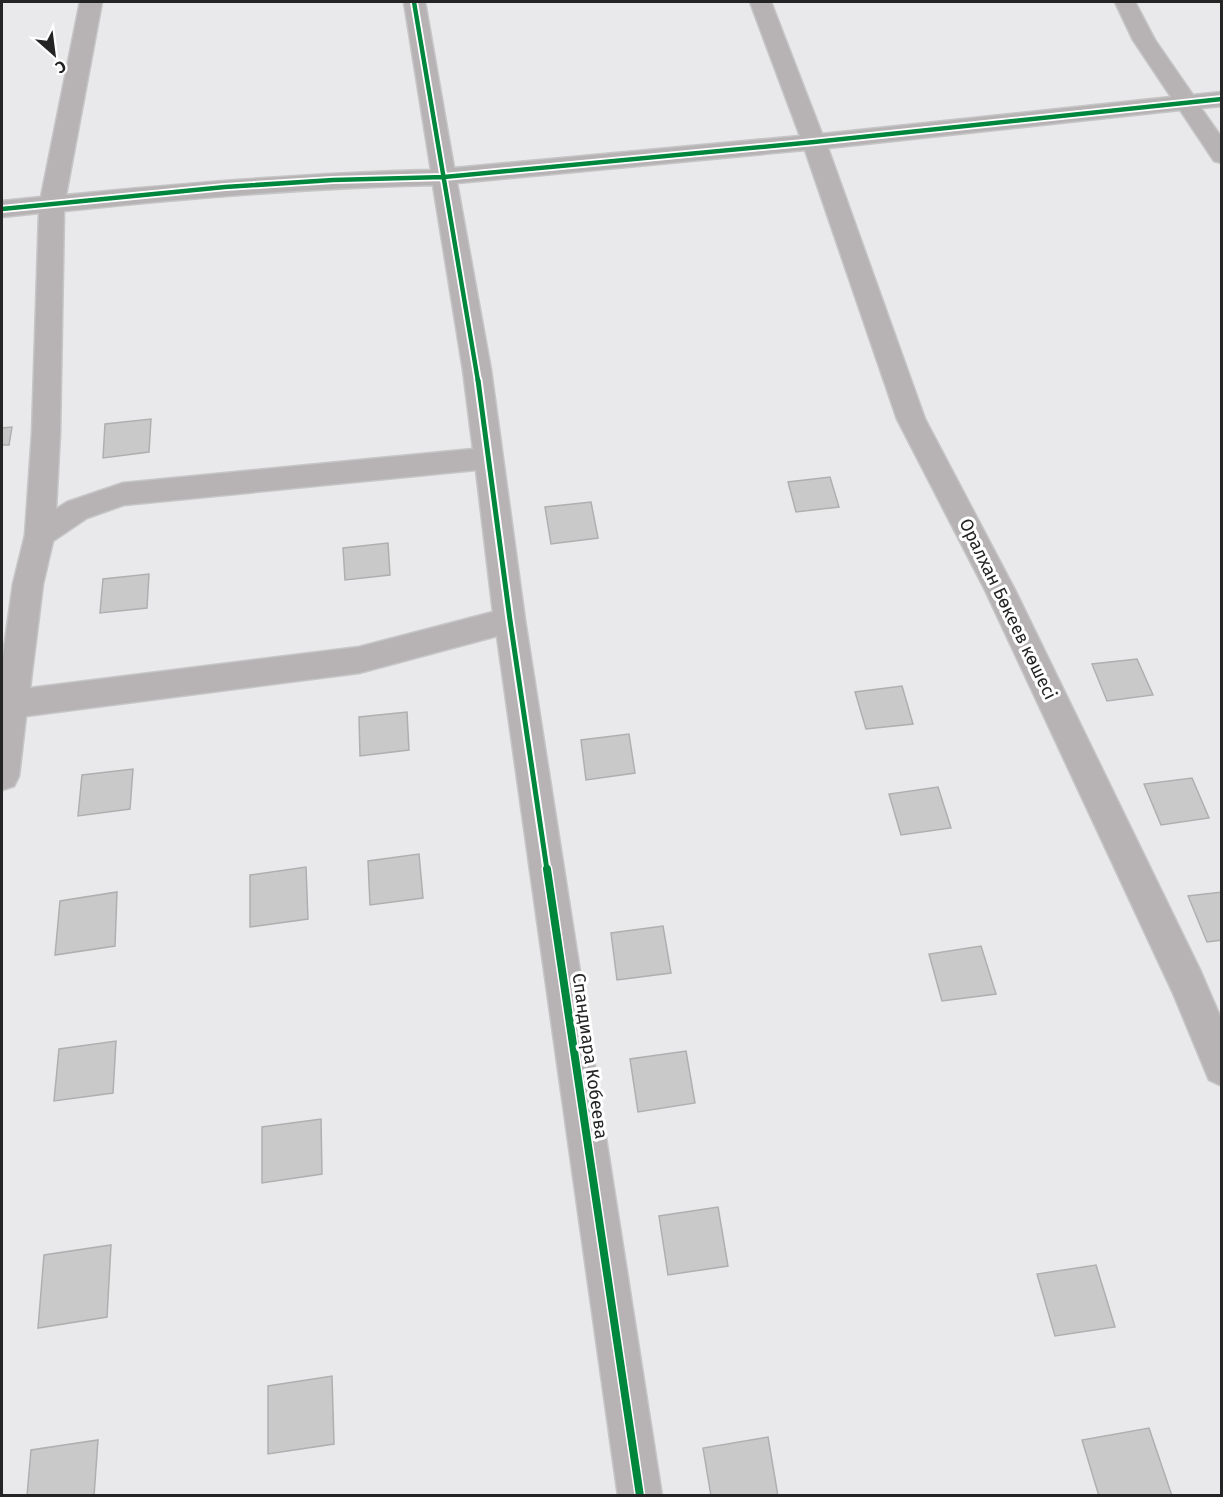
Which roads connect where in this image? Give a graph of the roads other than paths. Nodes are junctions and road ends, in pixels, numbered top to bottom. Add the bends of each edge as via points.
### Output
1 (91, 2) edge
2 (414, 2) edge
3 (760, 2) edge
4 (1125, 2) edge
5 (1221, 99) edge
6 (1185, 101) junction
7 (814, 142) junction
8 (1221, 156) edge
9 (444, 177) junction
10 (52, 203) junction
11 (2, 209) edge
12 (488, 458) junction
13 (40, 535) junction
14 (510, 620) junction
15 (6, 704) edge
16 (2, 776) edge
17 (1221, 1067) edge
18 (640, 1496) edge

1 - 10 street
2 - 9 street, Спандиара Кобеева
3 - 7 street, Оралхан Бөкеев көшесі
4 - 6 street via 1144,40
5 - 6 street
6 - 7 street
6 - 8 street
7 - 9 street
7 - 17 street, Оралхан Бөкеев көшесі via 911,419 1011,611 1188,985
9 - 10 street via 333,180
9 - 12 street, Спандиара Кобеева
10 - 11 street
10 - 13 street
12 - 13 street via 123,494 77,510
12 - 14 street, Спандиара Кобеева
13 - 15 street
14 - 15 street via 359,660
14 - 18 street, Спандиара Кобеева
15 - 16 street

